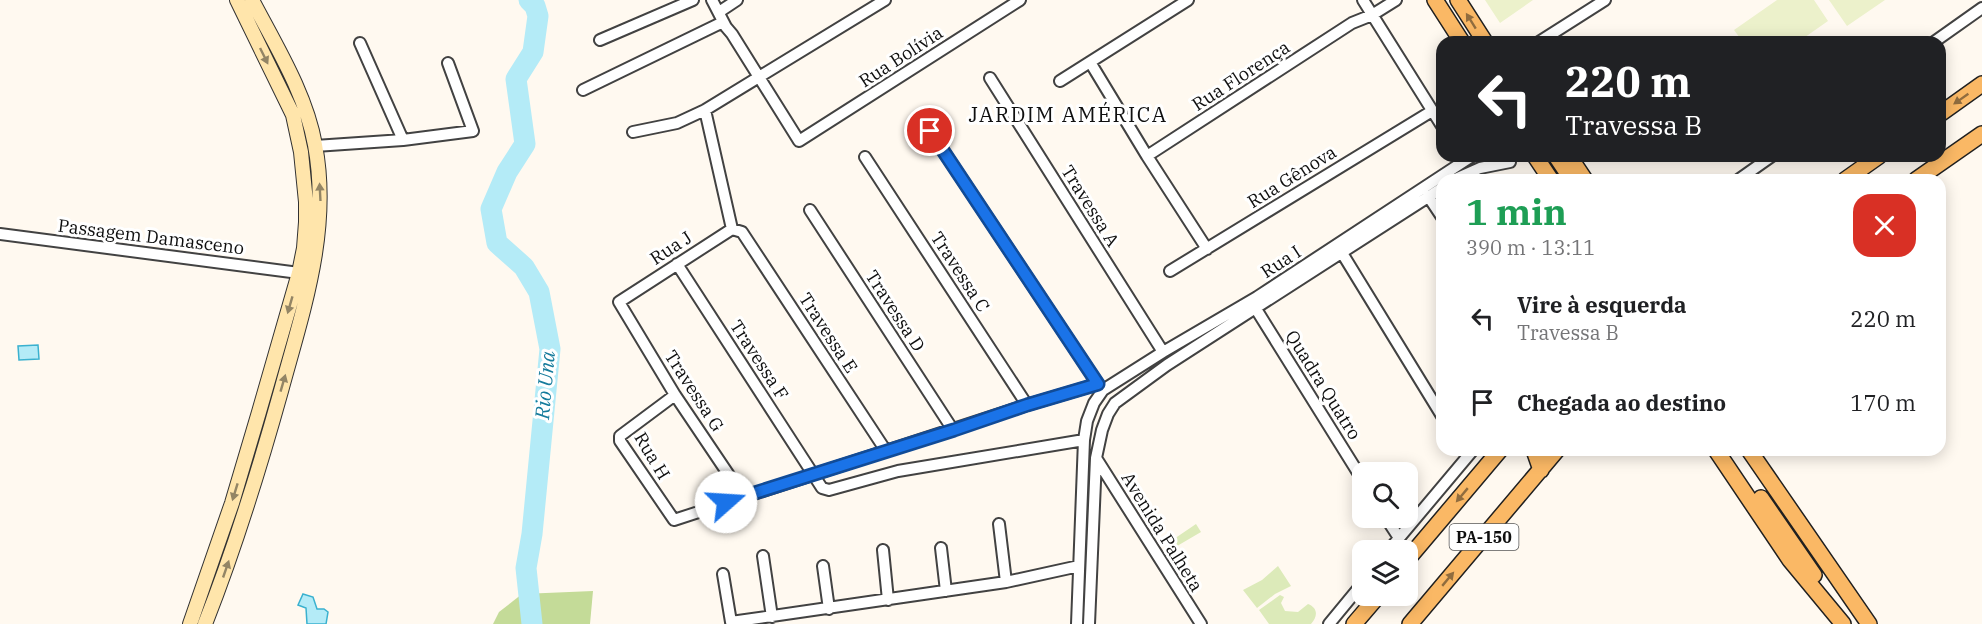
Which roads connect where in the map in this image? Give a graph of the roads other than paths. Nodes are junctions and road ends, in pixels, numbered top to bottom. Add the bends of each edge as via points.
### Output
1 (693, 0) edge
2 (712, 0) edge
3 (737, 0) edge
4 (885, 0) edge
5 (1020, 0) edge
6 (1188, 0) edge
7 (1396, 0) edge
8 (1435, 0) edge
9 (1458, 0) edge
10 (1605, 0) edge
11 (243, 1) edge
12 (1370, 5) edge
13 (1982, 8) edge
14 (721, 17) junction
15 (1458, 36) edge
16 (1481, 36) edge
17 (1548, 36) edge
18 (1942, 36) edge
19 (600, 40) dead end
20 (360, 44) dead end
21 (1090, 62) junction
22 (448, 63) dead end
23 (759, 78) junction
24 (990, 78) dead end
25 (1060, 81) dead end
26 (1982, 84) edge
27 (584, 90) dead end
28 (705, 110) junction
29 (1946, 110) edge
30 (1431, 111) junction
31 (1436, 118) edge
32 (930, 131) dead end
33 (633, 132) dead end
34 (1982, 134) edge
35 (403, 140) junction
36 (315, 146) junction
37 (1147, 156) junction
38 (866, 157) dead end
39 (1946, 159) edge
40 (1463, 162) edge
41 (1505, 162) edge
42 (1520, 162) edge
43 (1764, 162) edge
44 (1872, 162) edge
45 (1942, 162) edge
46 (1445, 174) edge
47 (1466, 174) edge
48 (1533, 174) edge
49 (1746, 174) edge
50 (1855, 174) edge
51 (1925, 174) edge
52 (1436, 180) edge
53 (1436, 191) edge
54 (1428, 196) junction
55 (1436, 208) edge
56 (810, 210) dead end
57 (737, 230) junction
58 (0, 234) edge
59 (1207, 249) junction
60 (1342, 253) junction
61 (677, 264) junction
62 (1170, 271) dead end
63 (299, 273) junction
64 (619, 302) joint
65 (1256, 309) junction
66 (1163, 352) junction
67 (1101, 387) junction
68 (675, 395) junction
69 (1027, 405) junction
70 (1436, 406) edge
71 (954, 430) junction
72 (1084, 440) junction
73 (886, 451) junction
74 (1464, 456) edge
75 (1495, 456) edge
76 (1536, 456) edge
77 (1552, 456) edge
78 (1720, 456) edge
79 (1732, 456) edge
80 (1753, 456) edge
81 (1764, 456) edge
82 (1096, 458) junction
83 (1352, 463) edge
84 (1541, 470) junction
85 (814, 473) junction
86 (743, 496) junction
87 (674, 520) joint
88 (999, 524) dead end
89 (1392, 528) edge
90 (1399, 538) joint
91 (941, 548) dead end
92 (1418, 548) edge
93 (883, 550) dead end
94 (763, 556) dead end
95 (823, 566) dead end
96 (1079, 566) junction
97 (723, 574) dead end
98 (1006, 582) junction
99 (946, 591) junction
100 (1352, 596) edge
101 (888, 600) junction
102 (1369, 606) edge
103 (829, 609) junction
104 (772, 617) junction
105 (190, 624) edge
106 (205, 624) edge
107 (1077, 624) edge
108 (1089, 624) edge
109 (1201, 624) edge
110 (1329, 624) edge
111 (1354, 624) edge
112 (1410, 624) edge
113 (1843, 624) edge
114 (1848, 624) edge
115 (1871, 624) edge

1 - 19 street
2 - 14 street
3 - 14 street
4 - 23 street
5 - 23 street, Rua Bolívia via 799,141
6 - 21 street
7 - 12 street, Rua Florença
8 - 15 main road
16 -> 9 main road
10 - 17 street
11 - 36 main road via 300,97
11 -> 63 main road via 297,129 306,202
12 - 30 street
12 - 37 street, Rua Florença via 1352,23
13 - 18 street
14 - 23 street
14 - 27 street
20 - 35 street
21 - 25 street
21 - 37 street
22 - 35 street via 472,131
23 - 28 street
24 - 66 street, Travessa A
26 -> 29 main road
28 - 33 street via 677,123
28 - 57 street
30 - 31 street
30 - 59 street, Rua Gênova
32 - 67 street
34 - 39 main road
35 - 36 street
106 -> 36 main road via 254,486 313,275 320,201
37 - 59 street
38 - 69 street, Travessa C
40 - 46 street, Rua I
41 - 47 street
42 - 48 main road
43 - 49 street
44 - 50 main road
45 - 51 main road
52 - 66 street, Rua I via 1257,297
53 - 54 street
54 - 55 street
54 - 60 street
56 - 71 street, Travessa D
57 - 61 street, Rua J
57 - 73 street, Travessa E
58 - 63 street, Passagem Damasceno
59 - 62 street, Rua Gênova
60 - 65 street
60 - 70 street
61 - 64 street, Rua J
61 - 85 street, Travessa F
63 -> 105 main road via 232,503
64 - 68 street, Travessa G
65 - 82 street via 1115,403 1107,414
65 - 83 street, Quadra Quatro
66 - 67 street, Rua I
67 - 69 street, Rua I
67 - 72 street, Rua I
68 - 86 street, Travessa G
68 - 87 street, Rua H via 620,436
69 - 71 street, Rua I
71 - 73 street, Rua I
72 - 85 street via 898,471 829,490 822,488
72 - 96 street, Rua I
73 - 85 street, Rua I
74 - 90 street
75 -> 92 main road, PA-150
76 - 84 main road
77 - 84 main road, PA-150
78 - 113 main road via 1790,560
79 - 114 main road
80 - 115 main road
81 - 115 main road via 1841,568
82 - 108 street
82 - 109 street, Avenida Palheta
112 -> 84 main road, PA-150
85 - 86 street, Rua I
86 - 87 street, Rua I
88 - 98 street
89 - 90 street
91 - 99 street
93 - 101 street
94 - 104 street
95 - 103 street
96 - 98 street
96 - 107 street, Rua I
97 - 104 street via 731,622
98 - 99 street
99 - 101 street
100 - 110 street
101 - 103 street
102 - 111 main road
103 - 104 street

